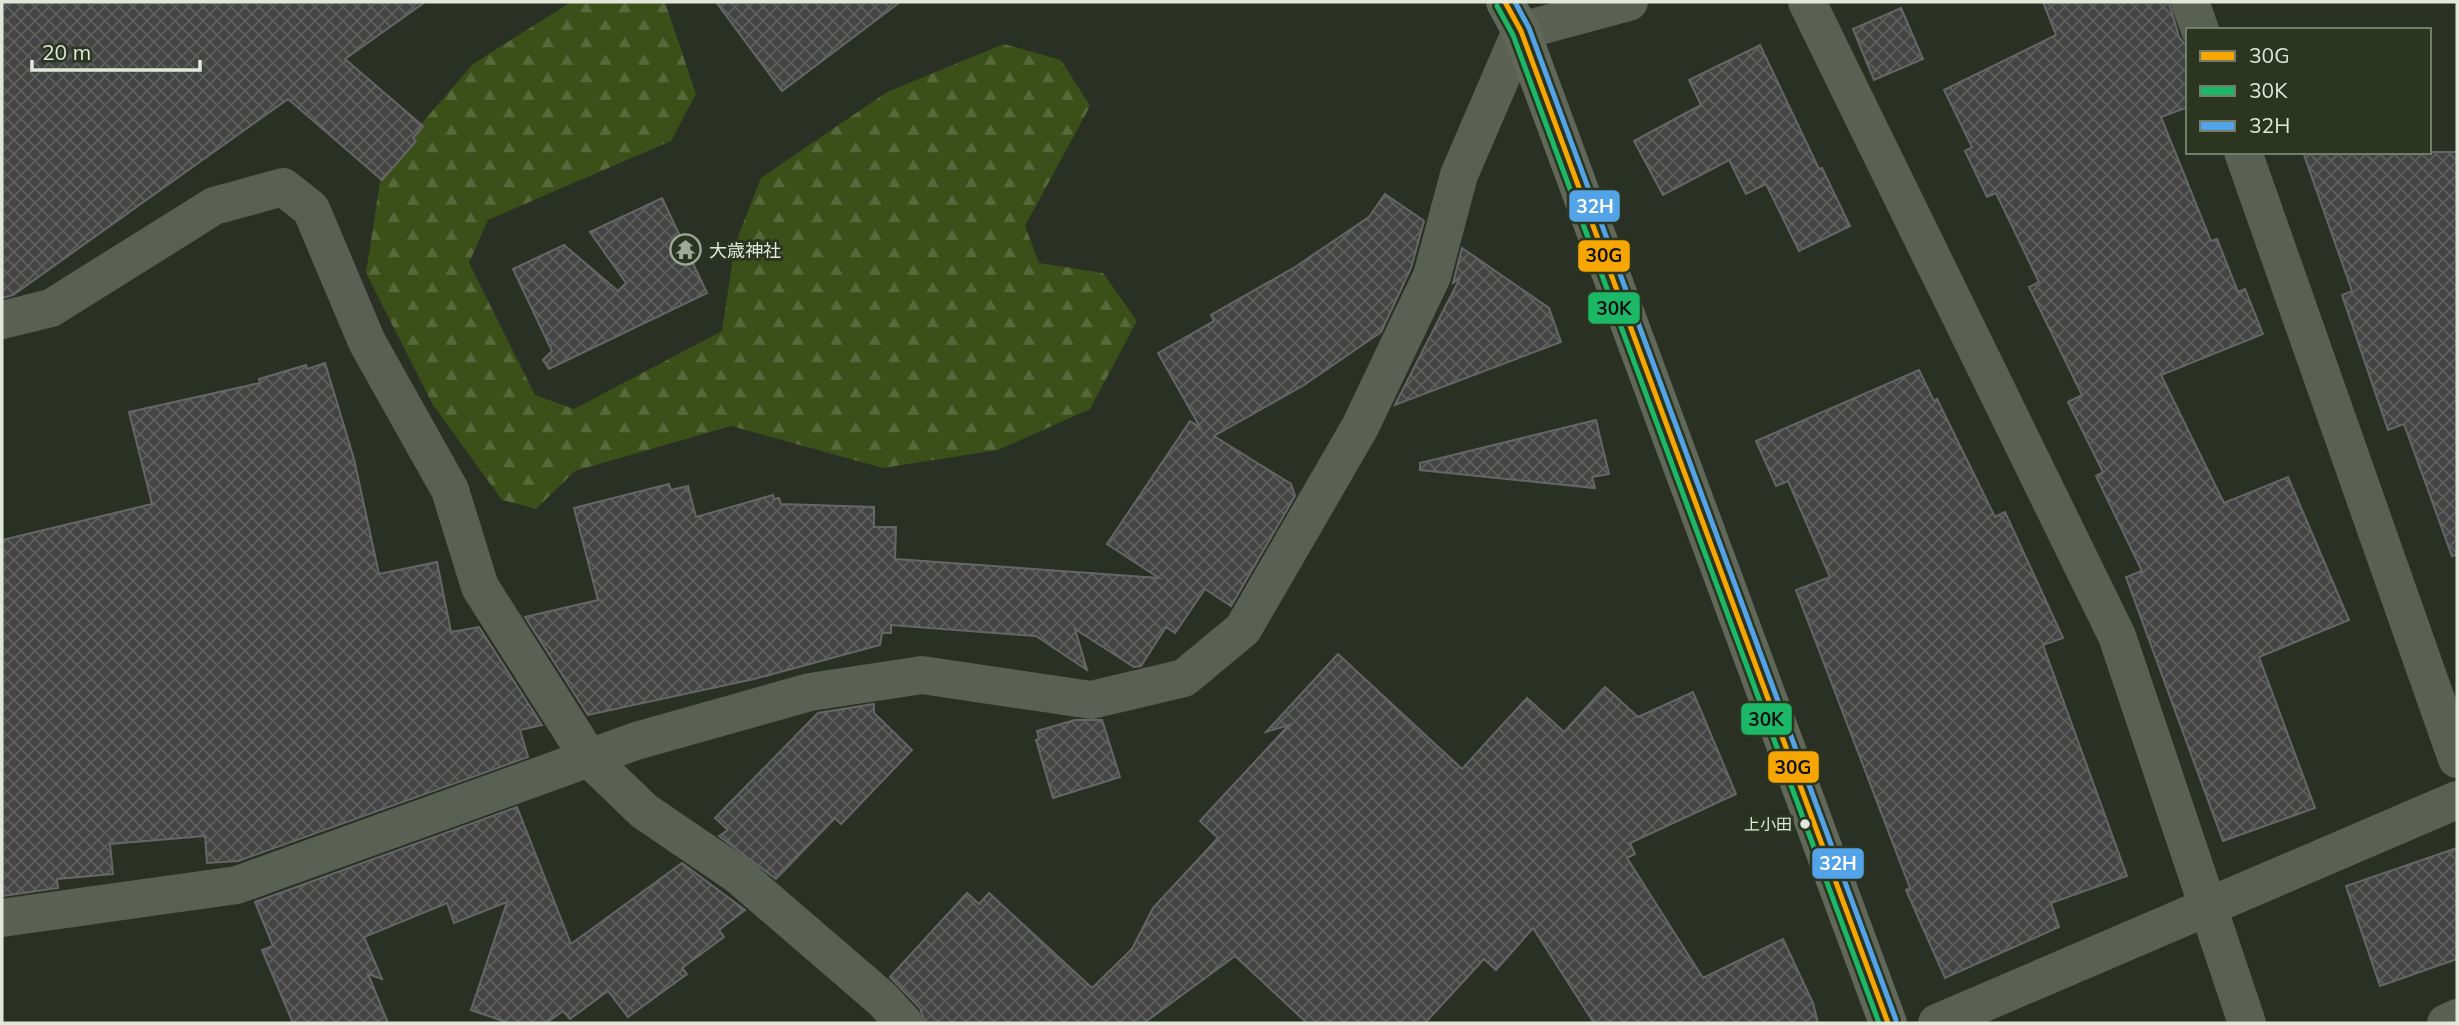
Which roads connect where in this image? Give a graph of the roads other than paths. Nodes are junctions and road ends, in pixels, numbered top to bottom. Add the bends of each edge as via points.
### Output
1 (1629, 2) edge
2 (1807, 2) edge
3 (2190, 2) edge
4 (1513, 17) edge
5 (2199, 28) edge
6 (2244, 154) edge
7 (2, 320) edge
8 (589, 758) junction
9 (2457, 759) edge
10 (2457, 800) edge
11 (2206, 908) junction
12 (2, 918) edge
13 (2457, 1018) edge
14 (904, 1023) edge
15 (1888, 1023) edge
16 (1937, 1023) edge
17 (2247, 1023) edge
18 (2446, 1023) edge

1 - 4 street
2 - 11 street via 2117,636
3 - 5 street
4 - 8 street via 1459,175 1432,276 1360,427 1244,629 1184,678 1091,700 922,675 810,692
4 - 15 main road
6 - 9 street
7 - 8 street via 51,308 214,206 283,187 311,209 367,342 450,490 480,587
8 - 12 street via 237,885
8 - 14 street via 644,811 738,875
10 - 11 street
11 - 16 street
11 - 17 street
13 - 18 street

